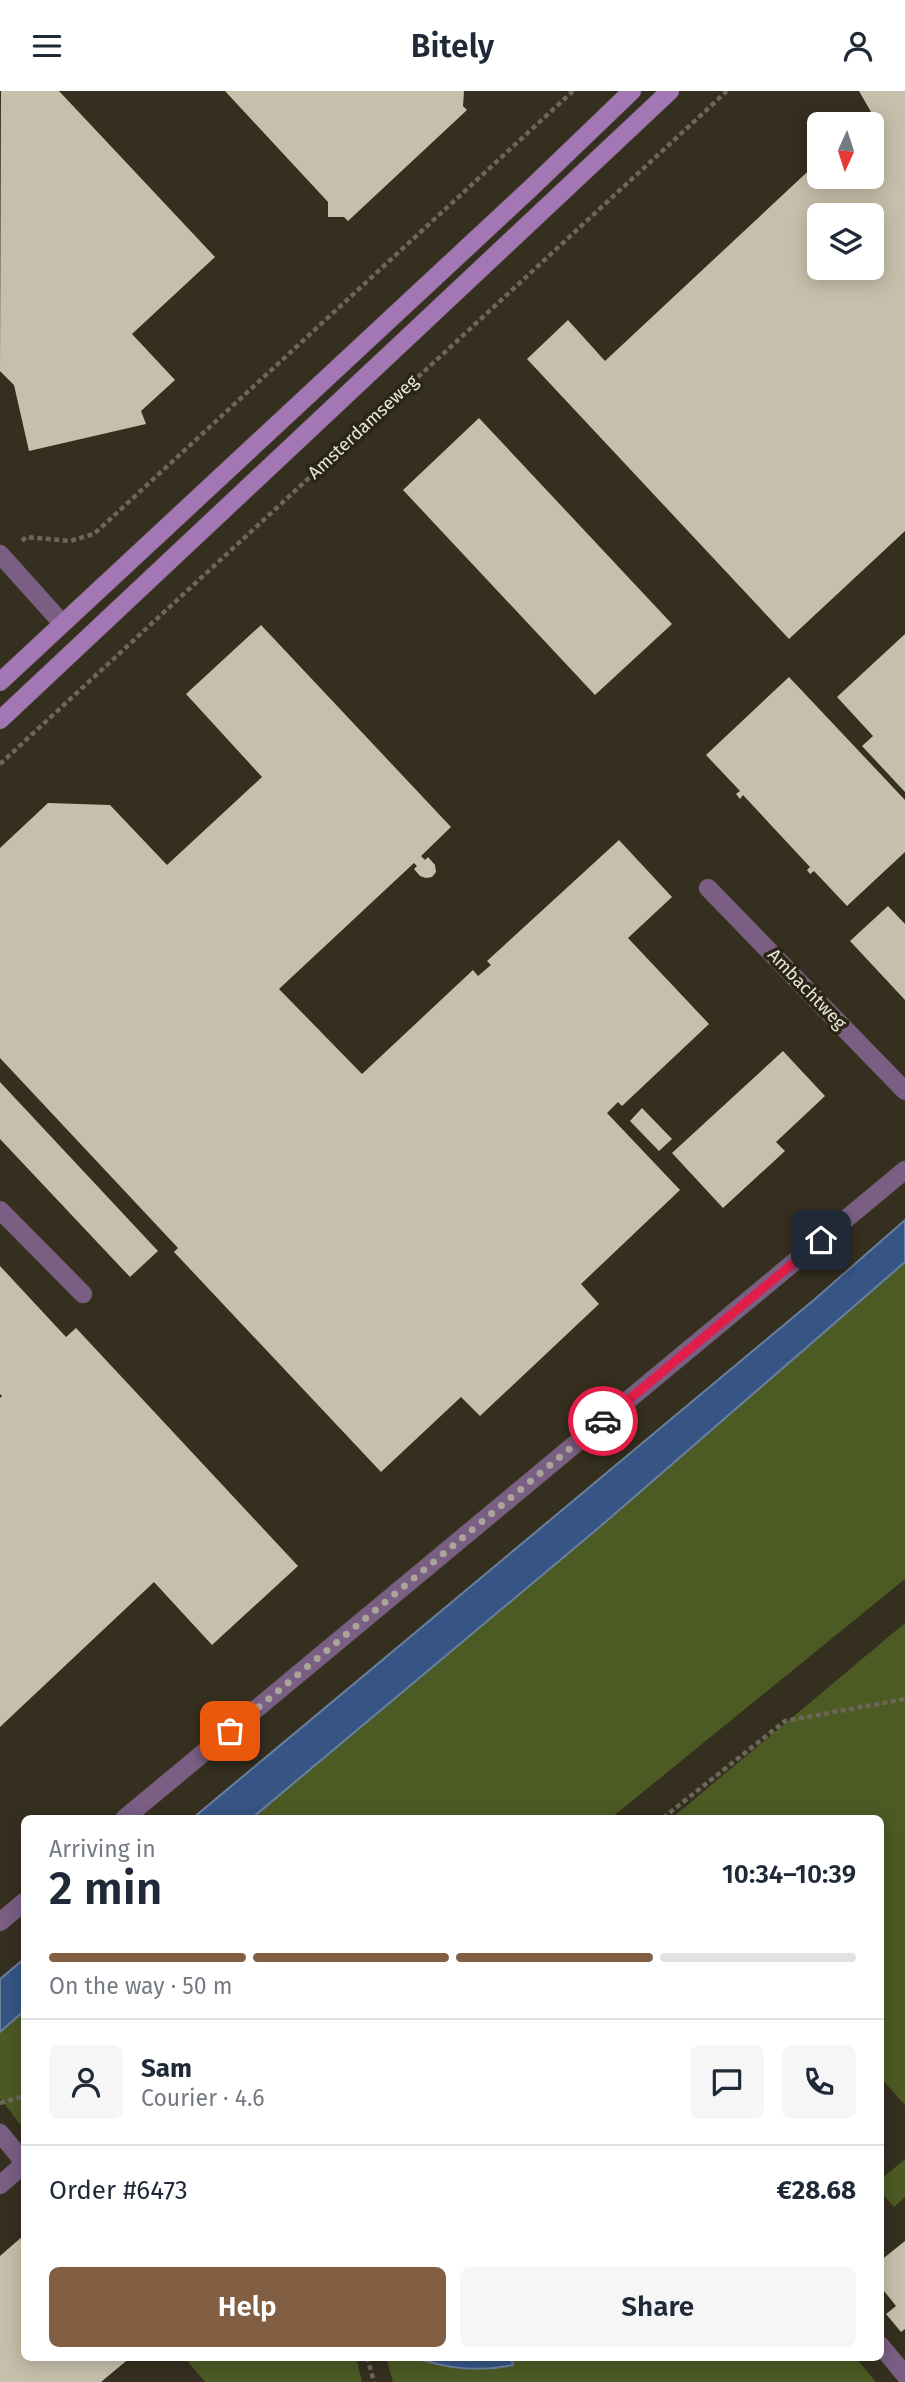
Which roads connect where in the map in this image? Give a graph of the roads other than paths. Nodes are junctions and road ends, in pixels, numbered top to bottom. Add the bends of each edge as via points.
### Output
1 (632, 91) edge
2 (670, 91) edge
3 (1, 555) edge
4 (62, 623) junction
5 (0, 682) edge
6 (0, 720) edge
7 (708, 888) dead end
8 (905, 1091) edge
9 (905, 1170) edge
10 (0, 1210) edge
11 (83, 1294) dead end
12 (129, 1815) edge
13 (21, 1904) edge
14 (0, 1922) edge
15 (0, 2133) edge
16 (21, 2159) edge
17 (21, 2166) edge
18 (0, 2185) edge
19 (884, 2350) edge
20 (905, 2375) edge

1 - 4 street
2 - 6 street, Amsterdamseweg
3 - 4 street
4 - 5 street
7 - 8 street, Ambachtweg
9 - 12 street
10 - 11 street
13 - 14 street
15 - 16 street
17 - 18 street
19 - 20 street

